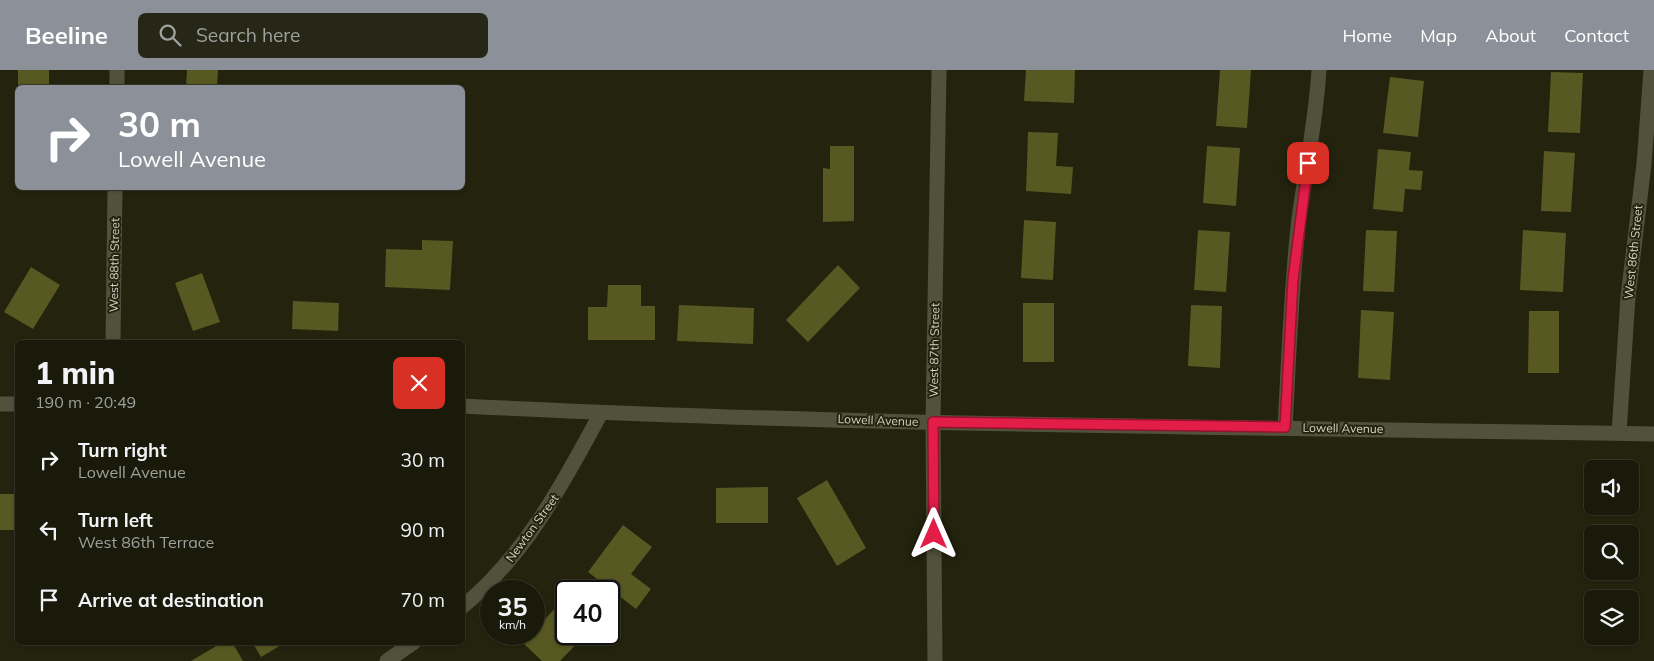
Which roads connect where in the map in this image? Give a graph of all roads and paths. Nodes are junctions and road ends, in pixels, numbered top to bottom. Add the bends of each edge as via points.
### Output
1 (117, 70) edge
2 (939, 70) edge
3 (1320, 70) edge
4 (1651, 70) edge
5 (117, 85) edge
6 (115, 190) edge
7 (113, 340) edge
8 (0, 404) edge
9 (15, 404) edge
10 (465, 406) edge
11 (601, 413) junction
12 (933, 422) junction
13 (1285, 427) junction
14 (1619, 433) junction
15 (1654, 434) edge
16 (465, 604) edge
17 (410, 645) edge
18 (386, 661) edge
19 (935, 661) edge

1 - 5 street
2 - 12 street, West 87th Street
3 - 13 street via 1293,280
4 - 14 street, West 86th Street via 1644,164 1628,297
6 - 7 street, West 88th Street
8 - 9 street
10 - 11 street, Lowell Avenue
11 - 12 street, Lowell Avenue
11 - 16 street, Newton Street via 551,505 508,562
12 - 13 street, Lowell Avenue
12 - 19 street, West 87th Street
13 - 14 street, Lowell Avenue
14 - 15 street, Lowell Avenue
17 - 18 street

